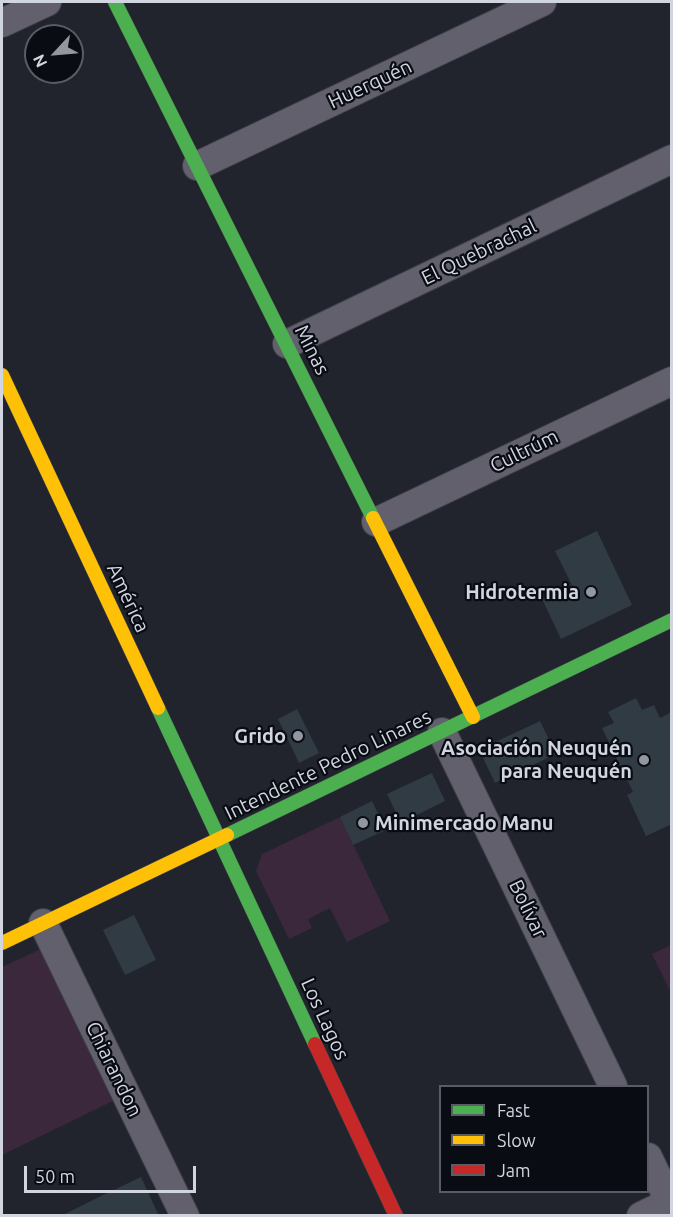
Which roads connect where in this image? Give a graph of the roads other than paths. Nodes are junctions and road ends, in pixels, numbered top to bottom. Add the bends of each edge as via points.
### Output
1 (47, 2) edge
2 (115, 2) edge
3 (542, 2) edge
4 (2, 23) edge
5 (672, 159) edge
6 (197, 166) junction
7 (287, 344) junction
8 (2, 375) edge
9 (672, 381) edge
10 (376, 522) junction
11 (672, 620) edge
12 (473, 717) junction
13 (442, 732) junction
14 (219, 838) junction
15 (43, 923) junction
16 (2, 943) edge
17 (613, 1085) edge
18 (649, 1160) edge
19 (671, 1204) edge
20 (185, 1215) edge
21 (396, 1215) edge
22 (641, 1215) edge

1 - 4 street
2 - 6 street, Minas
3 - 6 street, Huerquén
5 - 7 street, El Quebrachal
6 - 7 street, Minas
7 - 10 street, Minas
8 - 14 street, América
9 - 10 street, Cultrúm
10 - 12 street, Minas
11 - 12 street, Intendente Pedro Linares
12 - 13 street, Intendente Pedro Linares
13 - 14 street, Intendente Pedro Linares
13 - 17 street, Bolívar
14 - 15 street, Intendente Pedro Linares
14 - 21 street, Los Lagos
15 - 16 street, Intendente Pedro Linares
15 - 20 street, Chiarandon
18 - 19 street
19 - 22 street

